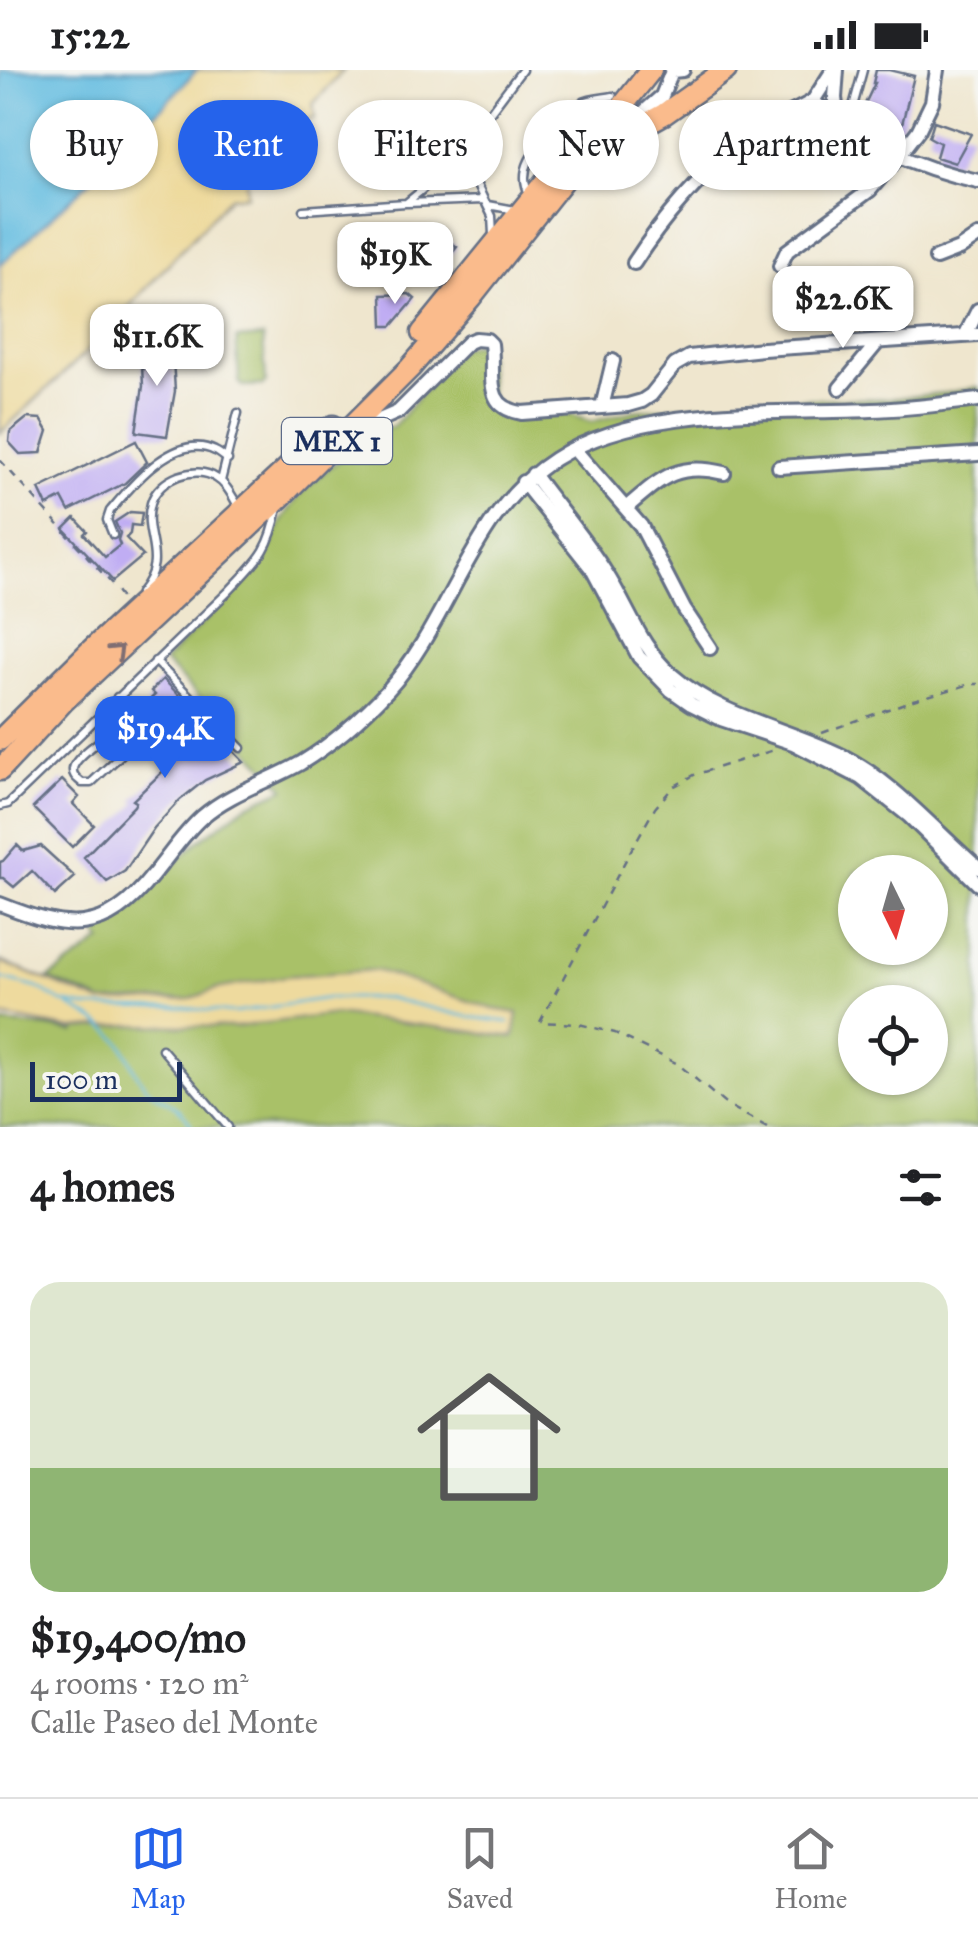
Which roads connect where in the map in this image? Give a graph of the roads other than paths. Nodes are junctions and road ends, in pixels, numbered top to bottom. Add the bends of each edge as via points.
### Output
1 (522, 70) edge
2 (683, 70) edge
3 (726, 70) edge
4 (835, 70) edge
5 (863, 70) edge
6 (938, 70) edge
7 (668, 71) edge
8 (640, 74) edge
9 (500, 100) edge
10 (658, 100) edge
11 (814, 100) edge
12 (836, 100) edge
13 (852, 100) edge
14 (659, 117) edge
15 (906, 148) edge
16 (906, 161) edge
17 (978, 181) edge
18 (422, 190) edge
19 (479, 190) edge
20 (570, 190) edge
21 (690, 190) edge
22 (870, 190) edge
23 (406, 202) junction
24 (485, 202) junction
25 (527, 204) junction
26 (303, 210) dead end
27 (978, 236) edge
28 (492, 247) junction
29 (936, 258) dead end
30 (634, 263) dead end
31 (780, 266) dead end
32 (471, 297) junction
33 (978, 310) edge
34 (971, 336) edge
35 (878, 342) junction
36 (613, 361) dead end
37 (840, 388) dead end
38 (978, 400) edge
39 (602, 407) junction
40 (238, 413) dead end
41 (340, 437) junction
42 (574, 448) junction
43 (978, 454) edge
44 (228, 460) junction
45 (779, 467) dead end
46 (724, 474) dead end
47 (528, 478) junction
48 (222, 481) junction
49 (280, 498) junction
50 (626, 508) junction
51 (240, 510) junction
52 (113, 535) dead end
53 (710, 648) dead end
54 (90, 651) junction
55 (155, 661) junction
56 (117, 697) junction
57 (136, 718) dead end
58 (80, 734) junction
59 (0, 740) edge
60 (92, 746) junction
61 (241, 748) dead end
62 (0, 770) edge
63 (4, 805) edge
64 (0, 814) edge
65 (978, 879) edge
66 (2, 908) edge
67 (162, 1049) dead end
68 (228, 1127) edge

1 - 9 lane
2 - 7 street
3 - 14 highway
4 - 11 street
4 - 12 street
5 - 13 lane
6 - 15 street via 932,102
7 - 10 street
8 - 25 highway, MEX 1 via 614,96
8 - 32 highway, MEX 1
16 - 17 street
18 - 23 lane
19 - 24 lane
20 - 32 highway
21 - 30 street
22 - 31 street via 787,251
23 - 24 lane
23 - 26 lane
24 - 25 lane via 512,210
24 - 28 lane
25 - 28 highway, MEX 1
27 - 29 street
28 - 51 highway, MEX 1 via 379,382
32 - 41 highway, MEX 1
33 - 34 street
34 - 35 street
35 - 37 street
35 - 39 street via 689,357 642,402
36 - 39 street
38 - 42 street via 658,422 620,428
39 - 41 street via 507,410 494,394 490,344 475,339 398,412
40 - 44 lane
41 - 49 highway, MEX 1
42 - 47 street
42 - 50 street
43 - 45 street
44 - 48 lane
44 - 52 lane via 199,447 160,460 110,512
46 - 50 street via 676,471
47 - 65 street via 654,675 721,720 799,741 861,778
47 - 66 street via 480,540 404,669 348,727 303,762 218,804 134,897 97,922 62,924
48 - 51 lane
48 - 54 lane via 194,472 156,494 150,517 155,564
49 - 55 lane via 266,550
62 -> 49 highway, MEX 1
50 - 53 street
51 - 54 highway, MEX 1
54 - 59 highway, MEX 1
55 - 56 lane
55 - 61 lane
56 - 57 lane
56 - 58 lane
58 - 60 lane
58 - 63 lane
60 - 60 lane via 72,770 85,784 125,746 113,733
63 - 64 lane
67 - 68 lane

